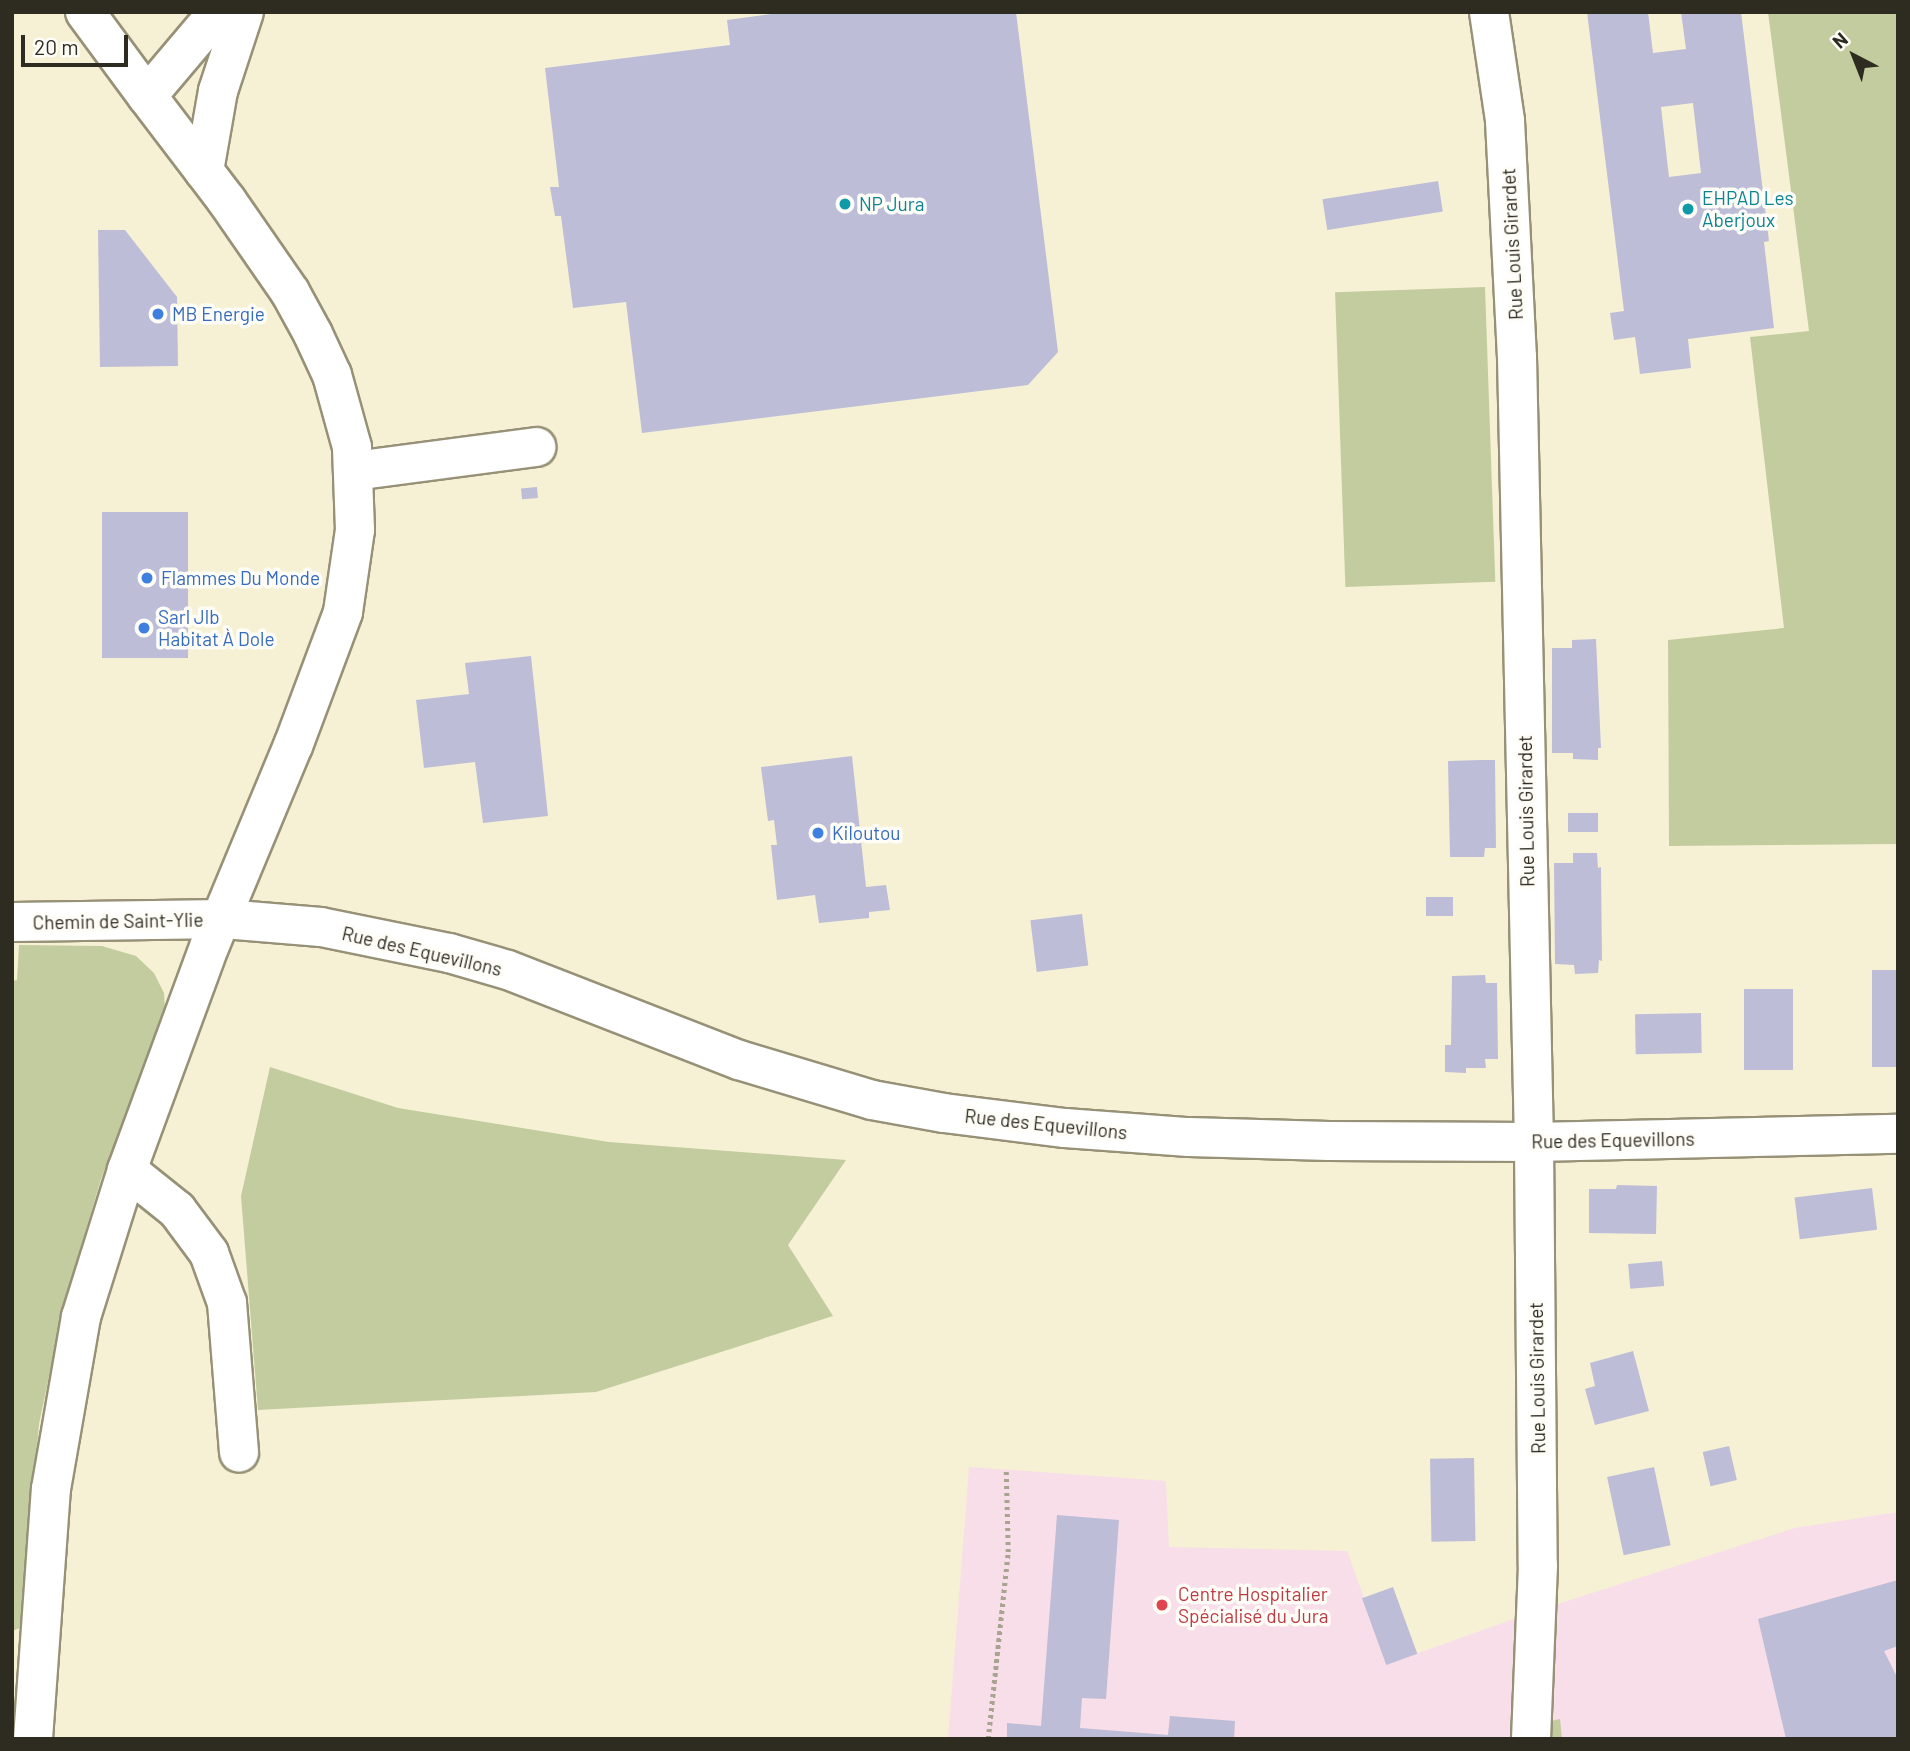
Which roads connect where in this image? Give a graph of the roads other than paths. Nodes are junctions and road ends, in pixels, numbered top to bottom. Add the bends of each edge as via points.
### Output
1 (85, 12) edge
2 (218, 12) edge
3 (244, 12) edge
4 (1489, 12) edge
5 (147, 96) junction
6 (204, 171) junction
7 (536, 447) dead end
8 (354, 471) junction
9 (224, 919) junction
10 (12, 922) edge
11 (1898, 1134) edge
12 (1534, 1142) junction
13 (127, 1170) junction
14 (239, 1453) dead end
15 (33, 1739) edge
16 (1531, 1739) edge

1 - 5 street
2 - 5 street
3 - 6 street via 219,91
4 - 12 street, Rue Louis Girardet via 1505,121 1517,357
5 - 6 street
6 - 8 street via 290,292 313,334 344,410
7 - 8 street
8 - 9 street via 355,530 343,612
9 - 10 street, Chemin de Saint-Ylie
9 - 12 street, Rue des Equevillons via 321,927 449,953 508,970 778,1073 872,1100 944,1114 1189,1137
9 - 13 street via 210,945
11 - 12 street, Rue des Equevillons
12 - 16 street, Rue Louis Girardet via 1538,1565
13 - 14 street via 177,1210 209,1253 227,1303
13 - 15 street via 81,1317 51,1489

